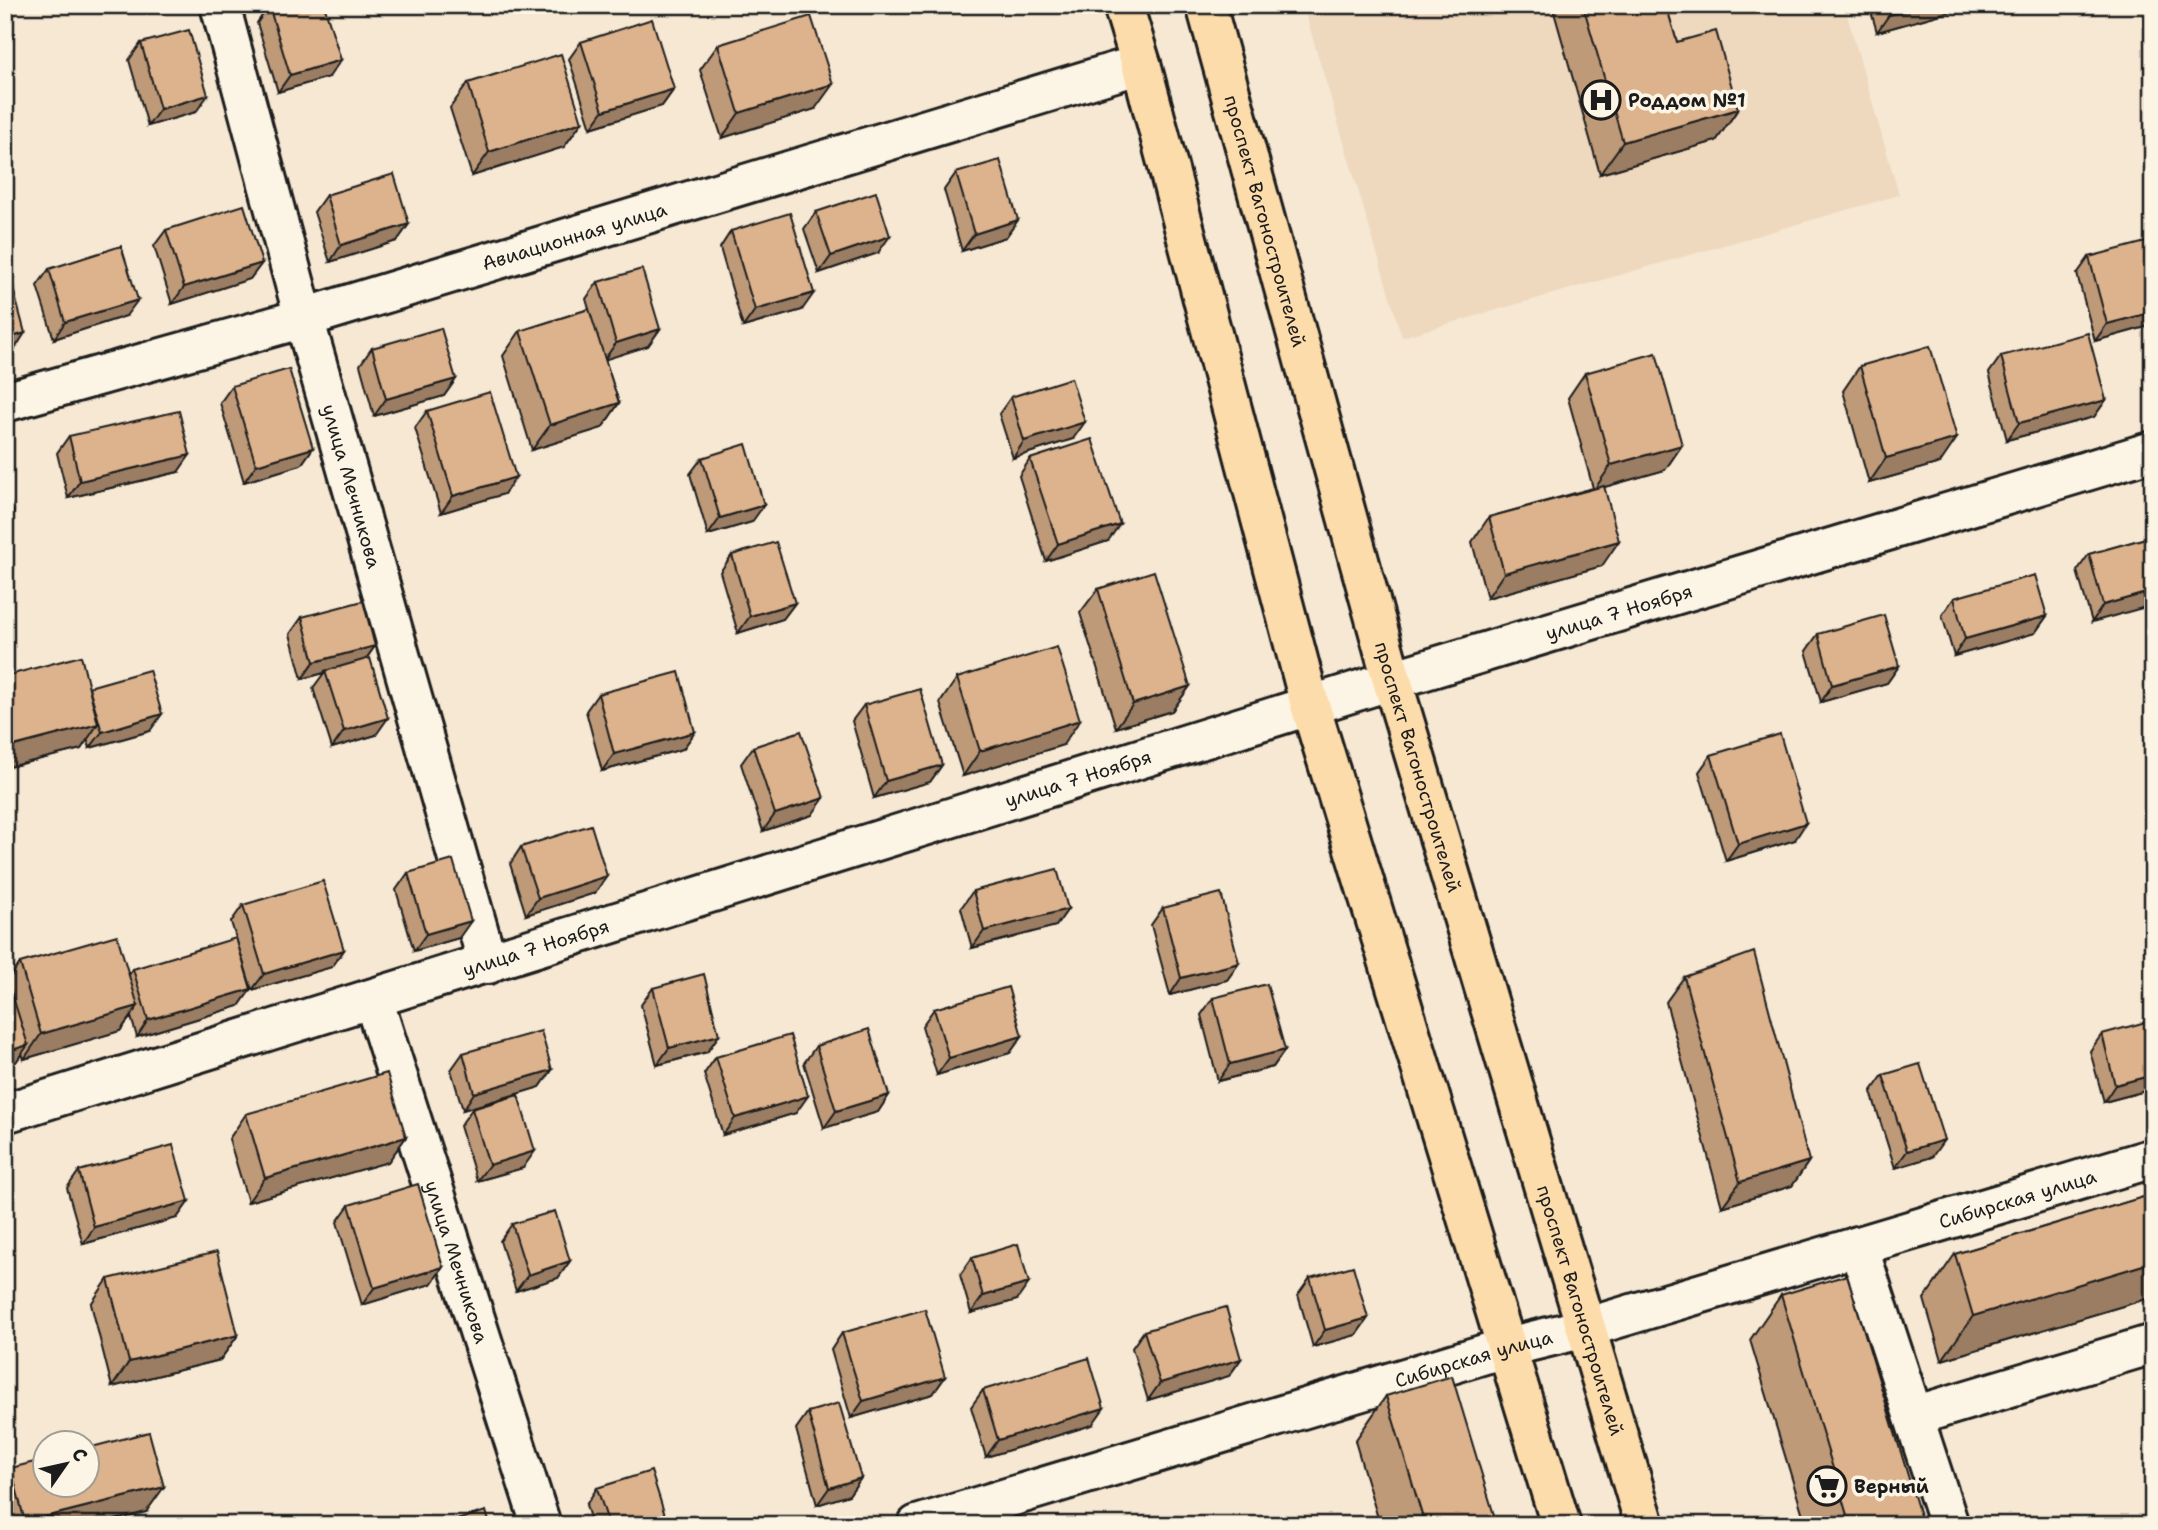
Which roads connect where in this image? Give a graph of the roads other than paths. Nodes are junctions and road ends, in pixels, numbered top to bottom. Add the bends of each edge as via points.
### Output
1 (220, 5) edge
2 (1123, 5) edge
3 (1206, 5) edge
4 (1141, 64) junction
5 (304, 318) junction
6 (5, 402) edge
7 (2153, 451) edge
8 (1392, 680) junction
9 (1310, 705) junction
10 (488, 964) junction
11 (373, 999) junction
12 (5, 1113) edge
13 (2153, 1158) edge
14 (1858, 1247) junction
15 (1584, 1328) junction
16 (2153, 1344) edge
17 (1508, 1347) junction
18 (1914, 1416) junction
19 (541, 1525) edge
20 (917, 1525) edge
21 (1561, 1525) edge
22 (1645, 1525) edge
23 (1949, 1525) edge

1 - 5 street, улица Мечникова
2 - 4 main road
3 - 8 main road, проспект Вагоностроителей
4 - 5 street, Авиационная улица
4 - 9 main road
5 - 6 street, Авиационная улица
5 - 10 street, улица Мечникова
7 - 8 street, улица 7 Ноября
8 - 9 street, улица 7 Ноября
8 - 15 main road, проспект Вагоностроителей
9 - 10 street, улица 7 Ноября
9 - 17 main road
10 - 11 street, улица 7 Ноября
11 - 12 street, улица 7 Ноября
11 - 19 street, улица Мечникова
13 - 14 street, Сибирская улица
14 - 15 street, Сибирская улица
14 - 18 street
15 - 17 street, Сибирская улица
15 - 22 main road, проспект Вагоностроителей
16 - 18 street
17 - 20 street, Сибирская улица
17 - 21 main road
18 - 23 street

